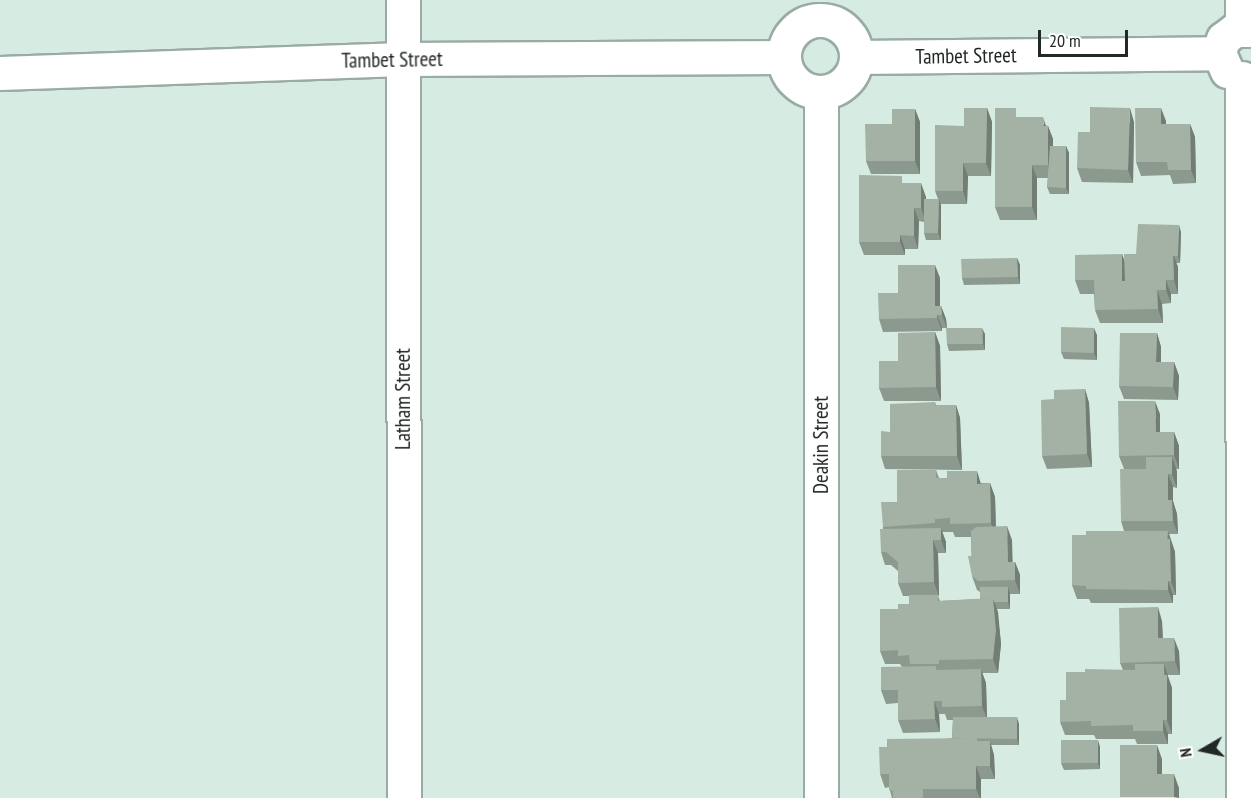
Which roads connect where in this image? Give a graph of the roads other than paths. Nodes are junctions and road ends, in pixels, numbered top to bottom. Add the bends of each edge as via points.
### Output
1 (403, 0) edge
2 (823, 10) edge
3 (1245, 19) edge
4 (1219, 53) junction
5 (784, 57) junction
6 (856, 57) junction
7 (403, 59) junction
8 (0, 73) edge
9 (1247, 77) edge
10 (821, 92) junction
11 (404, 798) edge
12 (821, 798) edge
13 (1244, 798) edge

1 - 7 street, Latham Street
2 - 5 street via 795,30 786,42
2 - 6 street via 854,43
3 - 4 street via 1223,39
4 - 6 street, Tambet Street
4 - 9 street via 1224,67 1235,76
5 - 7 street, Tambet Street
5 - 10 street via 795,83
6 - 10 street via 846,81
7 - 8 street, Tambet Street
7 - 11 street, Latham Street
9 - 13 street
10 - 12 street, Deakin Street

